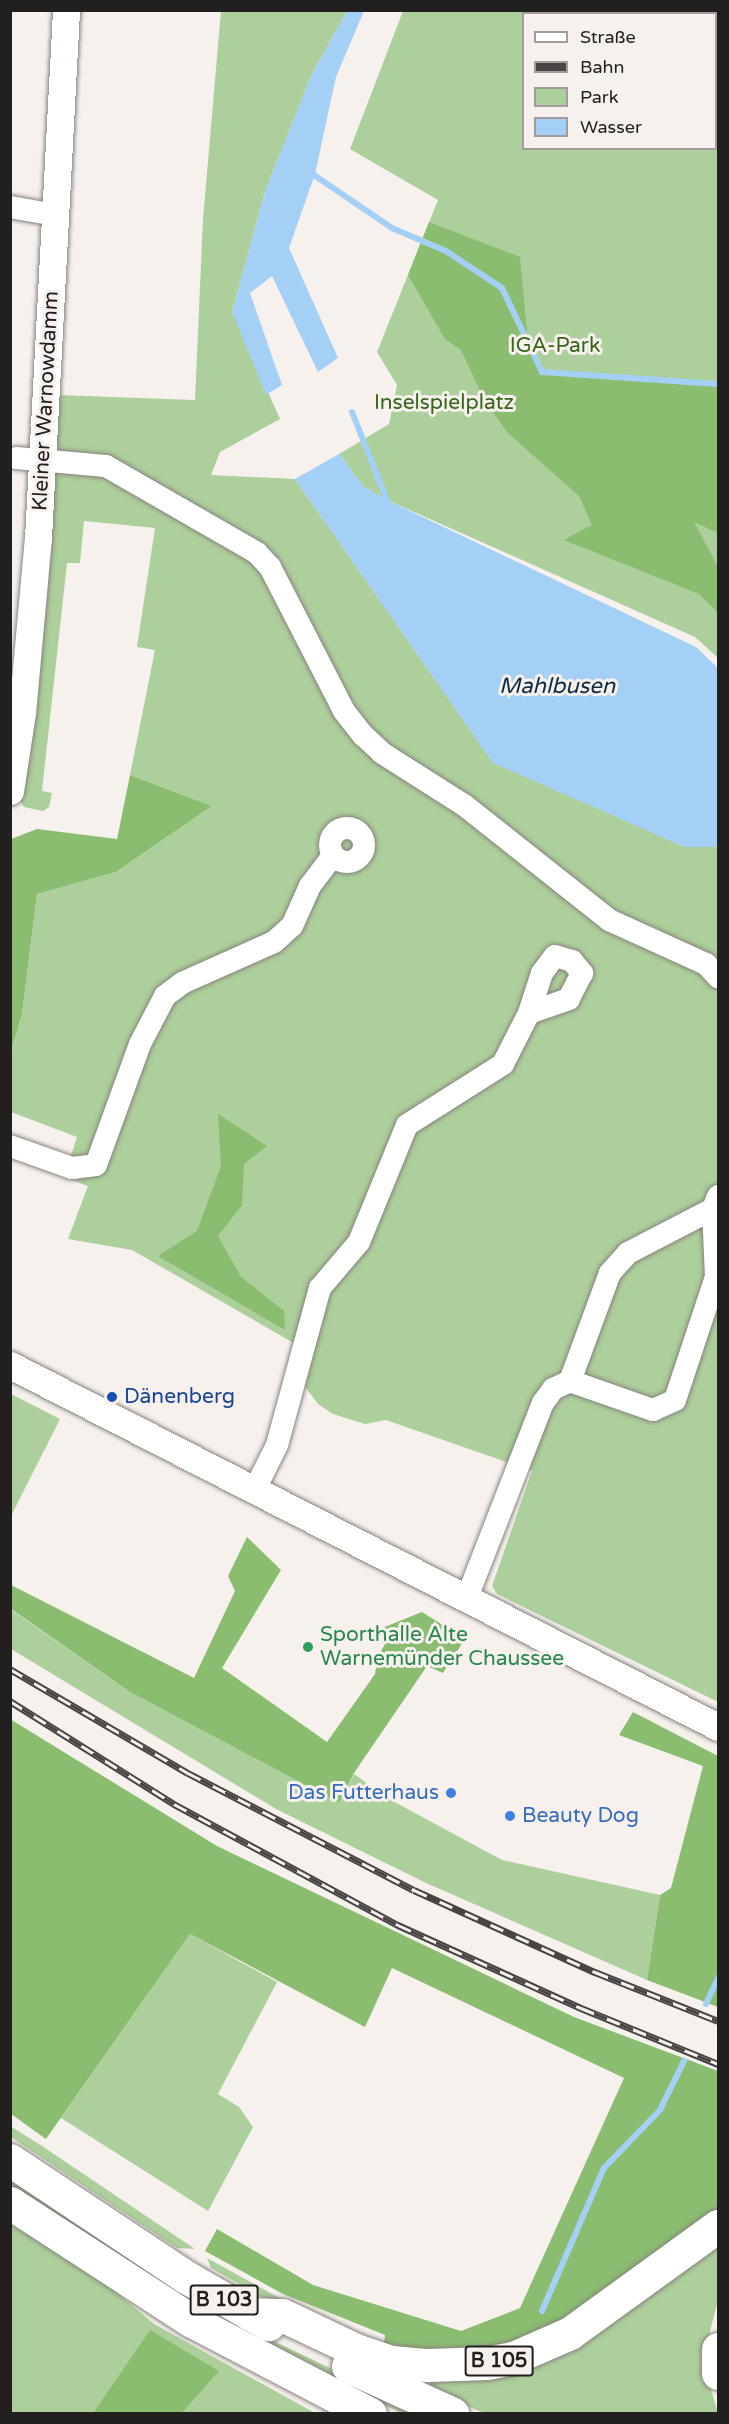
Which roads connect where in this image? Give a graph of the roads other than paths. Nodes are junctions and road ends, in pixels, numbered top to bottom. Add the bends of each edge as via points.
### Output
1 (66, 10) edge
2 (10, 207) edge
3 (56, 215) junction
4 (16, 458) dead end
5 (42, 463) junction
6 (10, 790) edge
7 (333, 856) dead end
8 (718, 976) edge
9 (529, 1013) dead end
10 (10, 1146) edge
11 (716, 1202) edge
12 (10, 1365) edge
13 (570, 1381) junction
14 (254, 1491) junction
15 (466, 1600) junction
16 (718, 1727) edge
17 (10, 2160) edge
18 (10, 2203) edge
19 (718, 2226) edge
20 (250, 2314) junction
21 (718, 2349) edge
22 (718, 2373) edge
23 (370, 2414) edge
24 (453, 2414) edge

1 - 3 street, Kleiner Warnowdamm
2 - 3 street
3 - 5 street, Kleiner Warnowdamm
4 - 5 street
5 - 6 street, Kleiner Warnowdamm via 32,621
5 - 8 street via 106,466 256,553 270,567 344,711 382,753 464,805 609,920 706,964
7 - 10 street via 310,886 292,926 274,942 182,983 165,996 140,1044 96,1165 72,1168
9 - 14 street via 503,1064 417,1117 400,1137 359,1242 328,1275 311,1309 298,1377 277,1445
11 - 13 street via 616,1265
11 - 13 street via 716,1278 675,1400 653,1410
12 - 14 street
13 - 15 street via 554,1389 543,1403
14 - 15 street
15 - 16 street
17 - 20 highway, B 103 via 113,2231
18 - 23 highway, B 103 via 192,2321
19 - 20 highway, B 105 via 570,2333 523,2354 488,2363 428,2366 391,2361 356,2350 282,2315
20 - 24 highway, B 103 via 352,2368
21 - 22 highway

